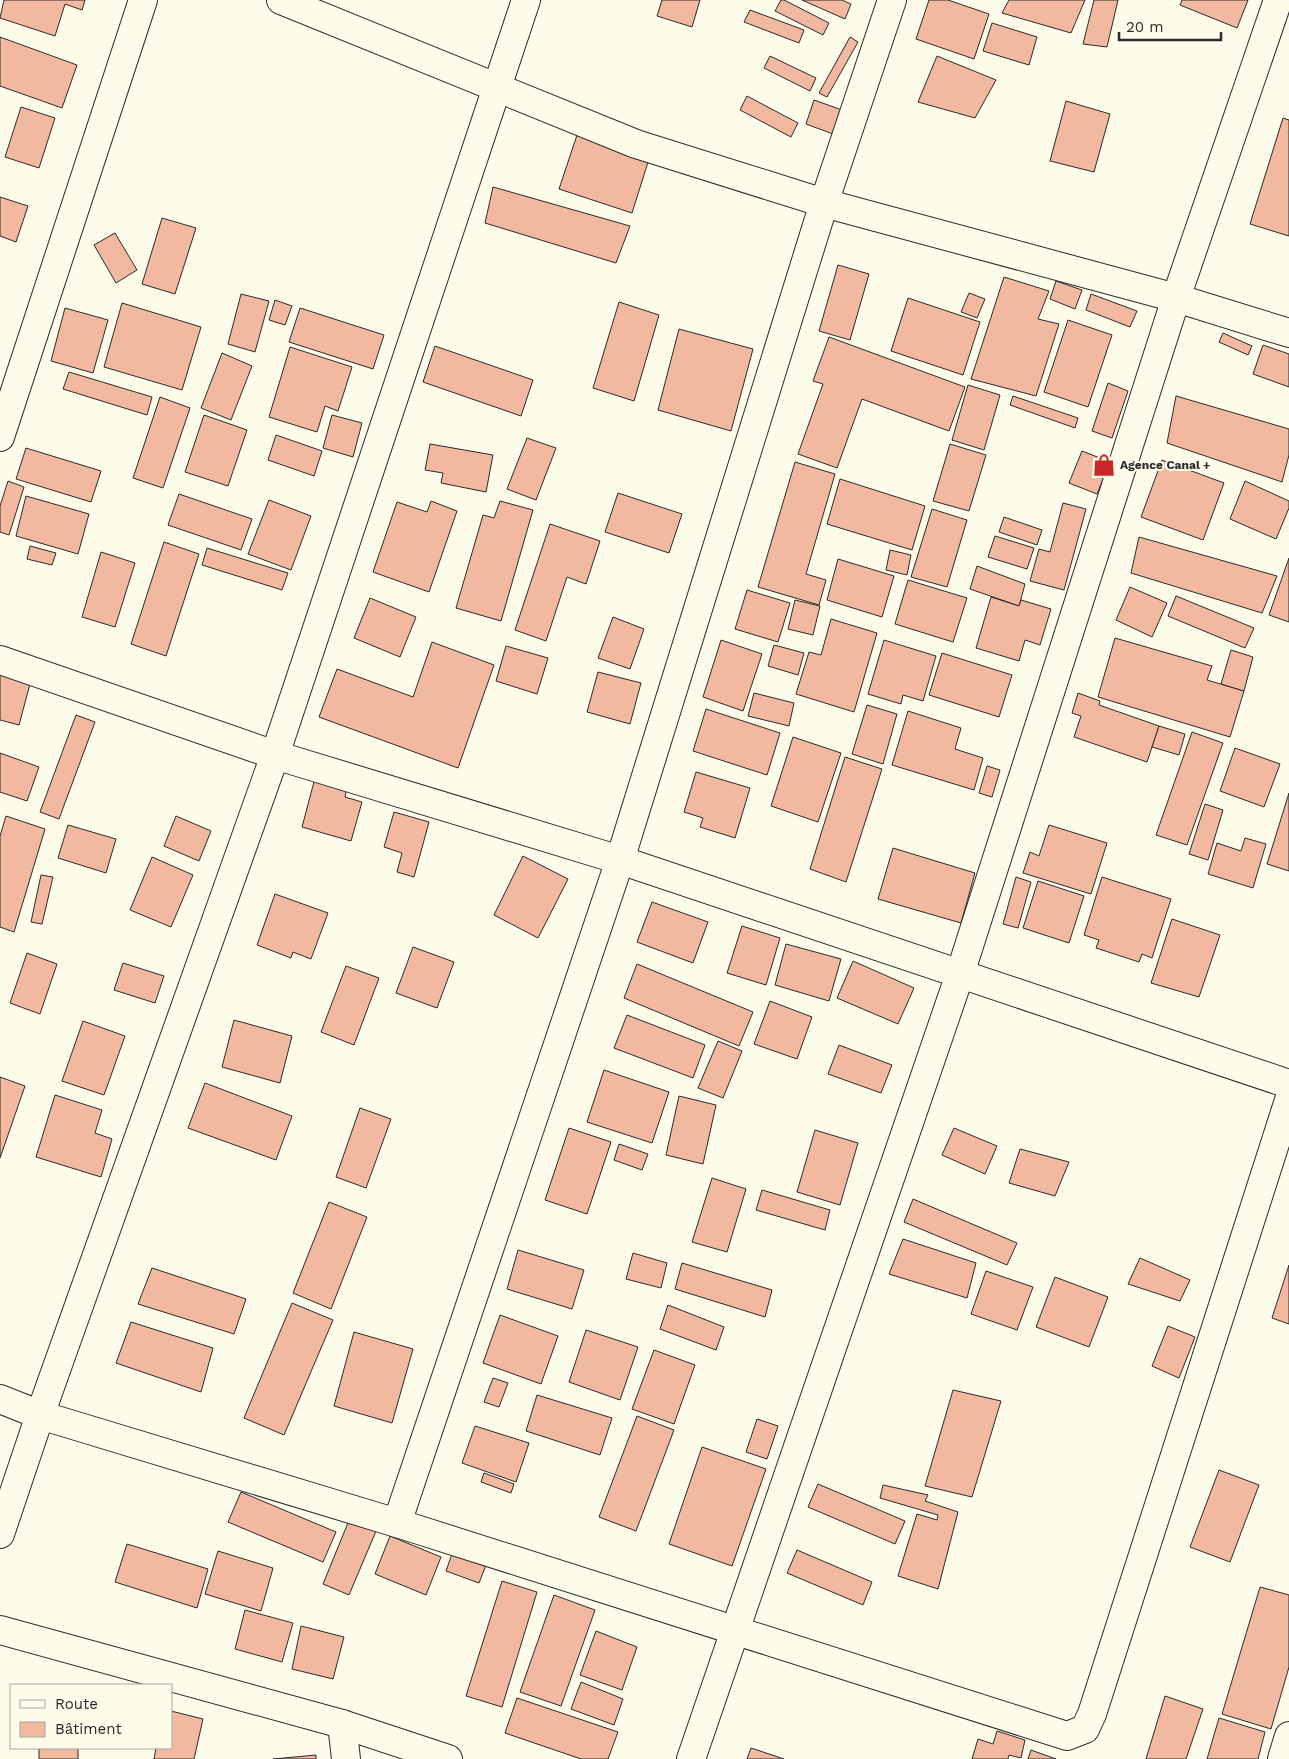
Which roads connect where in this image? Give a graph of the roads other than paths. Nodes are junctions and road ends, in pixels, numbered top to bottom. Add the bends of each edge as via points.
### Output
1 (143, 0) edge
2 (281, 0) edge
3 (526, 0) edge
4 (892, 0) edge
5 (1278, 0) edge
6 (497, 87) junction
7 (824, 204) junction
8 (1176, 298) junction
9 (1289, 333) edge
10 (0, 437) edge
11 (0, 660) edge
12 (275, 755) junction
13 (620, 860) junction
14 (960, 974) junction
15 (1289, 1084) edge
16 (1289, 1100) edge
17 (0, 1400) edge
18 (40, 1415) junction
19 (396, 1523) junction
20 (0, 1534) edge
21 (0, 1630) edge
22 (734, 1631) junction
23 (342, 1724) junction
24 (1289, 1736) edge
25 (346, 1759) edge
26 (448, 1759) edge
27 (691, 1759) edge
28 (1282, 1759) edge

1 - 10 street
2 - 6 street
3 - 6 street
4 - 7 street
5 - 8 street
6 - 7 street via 636,144
6 - 12 street
7 - 8 street
7 - 13 street
8 - 9 street
8 - 14 street
11 - 12 street
12 - 13 street
12 - 18 street
13 - 14 street
13 - 19 street
14 - 15 street
14 - 22 street
16 - 22 street via 1085,1729 1067,1736
17 - 18 street
18 - 19 street
18 - 20 street
19 - 22 street
21 - 23 street
22 - 27 street
23 - 25 street
23 - 26 street
24 - 28 street

